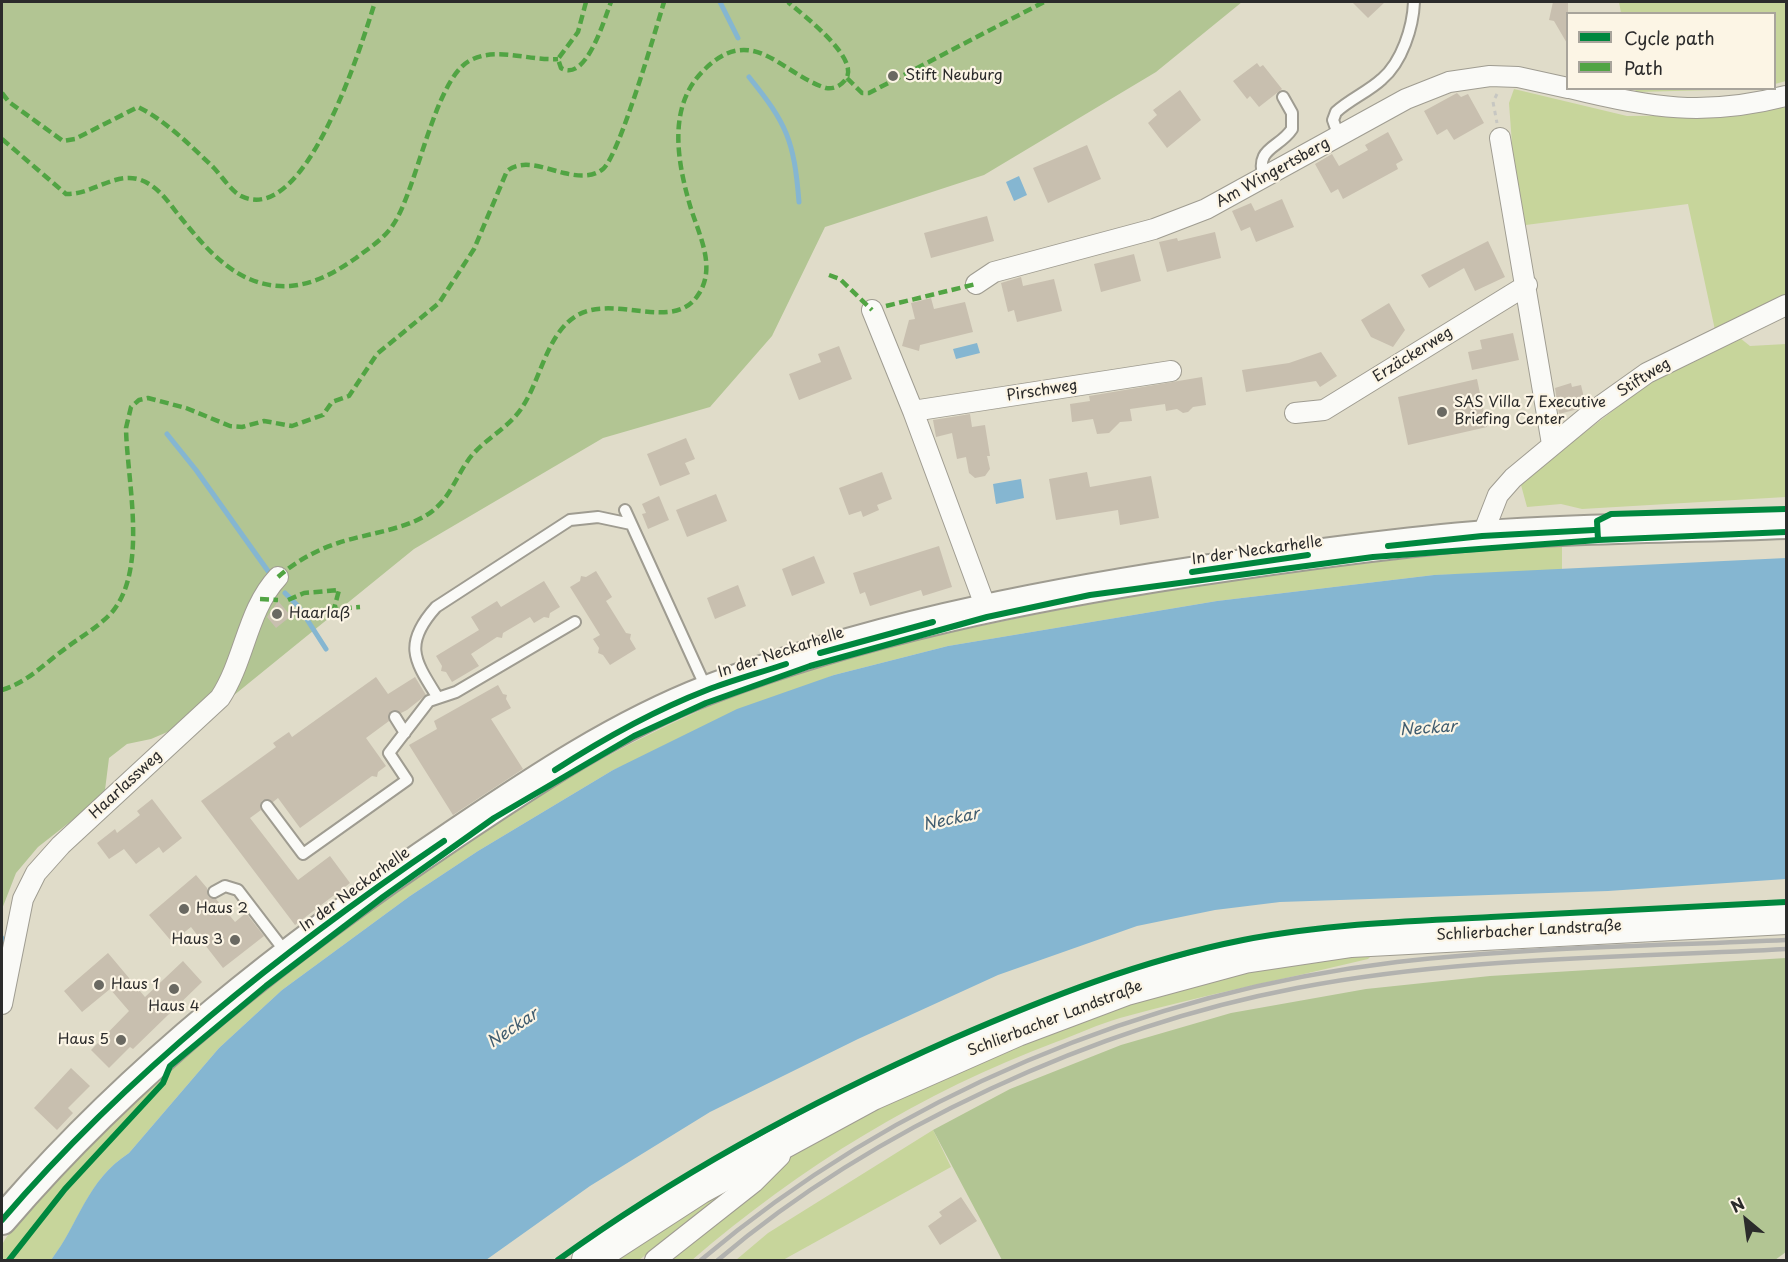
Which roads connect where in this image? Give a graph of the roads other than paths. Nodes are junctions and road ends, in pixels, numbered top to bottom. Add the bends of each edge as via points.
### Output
1 (1414, 2) edge
2 (1566, 87) edge
3 (1578, 90) edge
4 (1786, 96) edge
5 (1283, 98) dead end
6 (1339, 136) junction
7 (1500, 138) dead end
8 (1264, 179) junction
9 (976, 284) dead end
10 (1527, 285) junction
11 (1786, 305) edge
12 (872, 310) dead end
13 (1171, 371) dead end
14 (913, 411) junction
15 (1295, 413) dead end
16 (1552, 444) junction
17 (625, 510) dead end
18 (631, 524) junction
19 (1786, 524) edge
20 (1482, 536) junction
21 (278, 577) dead end
22 (986, 608) junction
23 (575, 622) dead end
24 (707, 690) junction
25 (438, 698) junction
26 (395, 717) dead end
27 (405, 733) junction
28 (267, 806) dead end
29 (214, 892) dead end
30 (1786, 918) edge
31 (288, 954) junction
32 (2, 1004) edge
33 (783, 1141) junction
34 (2, 1221) edge
35 (588, 1260) edge
36 (655, 1260) edge

1 - 6 lane via 1414,17 1393,68 1336,112 1333,120
2 - 6 street, Am Wingertsberg via 1518,77 1464,79 1406,99
3 - 4 street, Am Wingertsberg via 1663,108 1730,107
5 - 8 lane via 1292,113 1292,129 1266,151 1262,160
6 - 8 street, Am Wingertsberg
7 - 10 street
8 - 9 street, Am Wingertsberg via 1177,221 994,272
10 - 15 street, Erzäckerweg via 1324,410
10 - 16 street
11 - 16 street, Stiftweg via 1647,373
12 - 14 street
13 - 14 street, Pirschweg
14 - 22 street
16 - 20 street, Stiftweg via 1498,495
17 - 18 lane
18 - 24 lane
18 - 25 lane via 598,517 570,520 436,607 416,636 415,657
19 - 20 main road, In der Neckarhelle
20 - 22 main road, In der Neckarhelle via 1243,564
21 - 32 street, Haarlassweg via 260,599 220,698 61,845 36,873 23,899
22 - 24 main road, In der Neckarhelle via 872,637
23 - 25 lane via 456,692
24 - 31 main road, In der Neckarhelle via 596,744 493,808
25 - 27 lane via 429,701
26 - 27 lane
27 - 28 lane via 389,753 406,780 303,854
29 - 31 lane via 225,886 238,890
30 - 33 main road, Schlierbacher Landstraße via 1351,941 1244,957 1126,989 1017,1030 872,1094
31 - 34 main road, In der Neckarhelle via 130,1085 66,1147
33 - 35 main road, Schlierbacher Landstraße via 699,1188
33 - 36 street via 780,1156 771,1167

